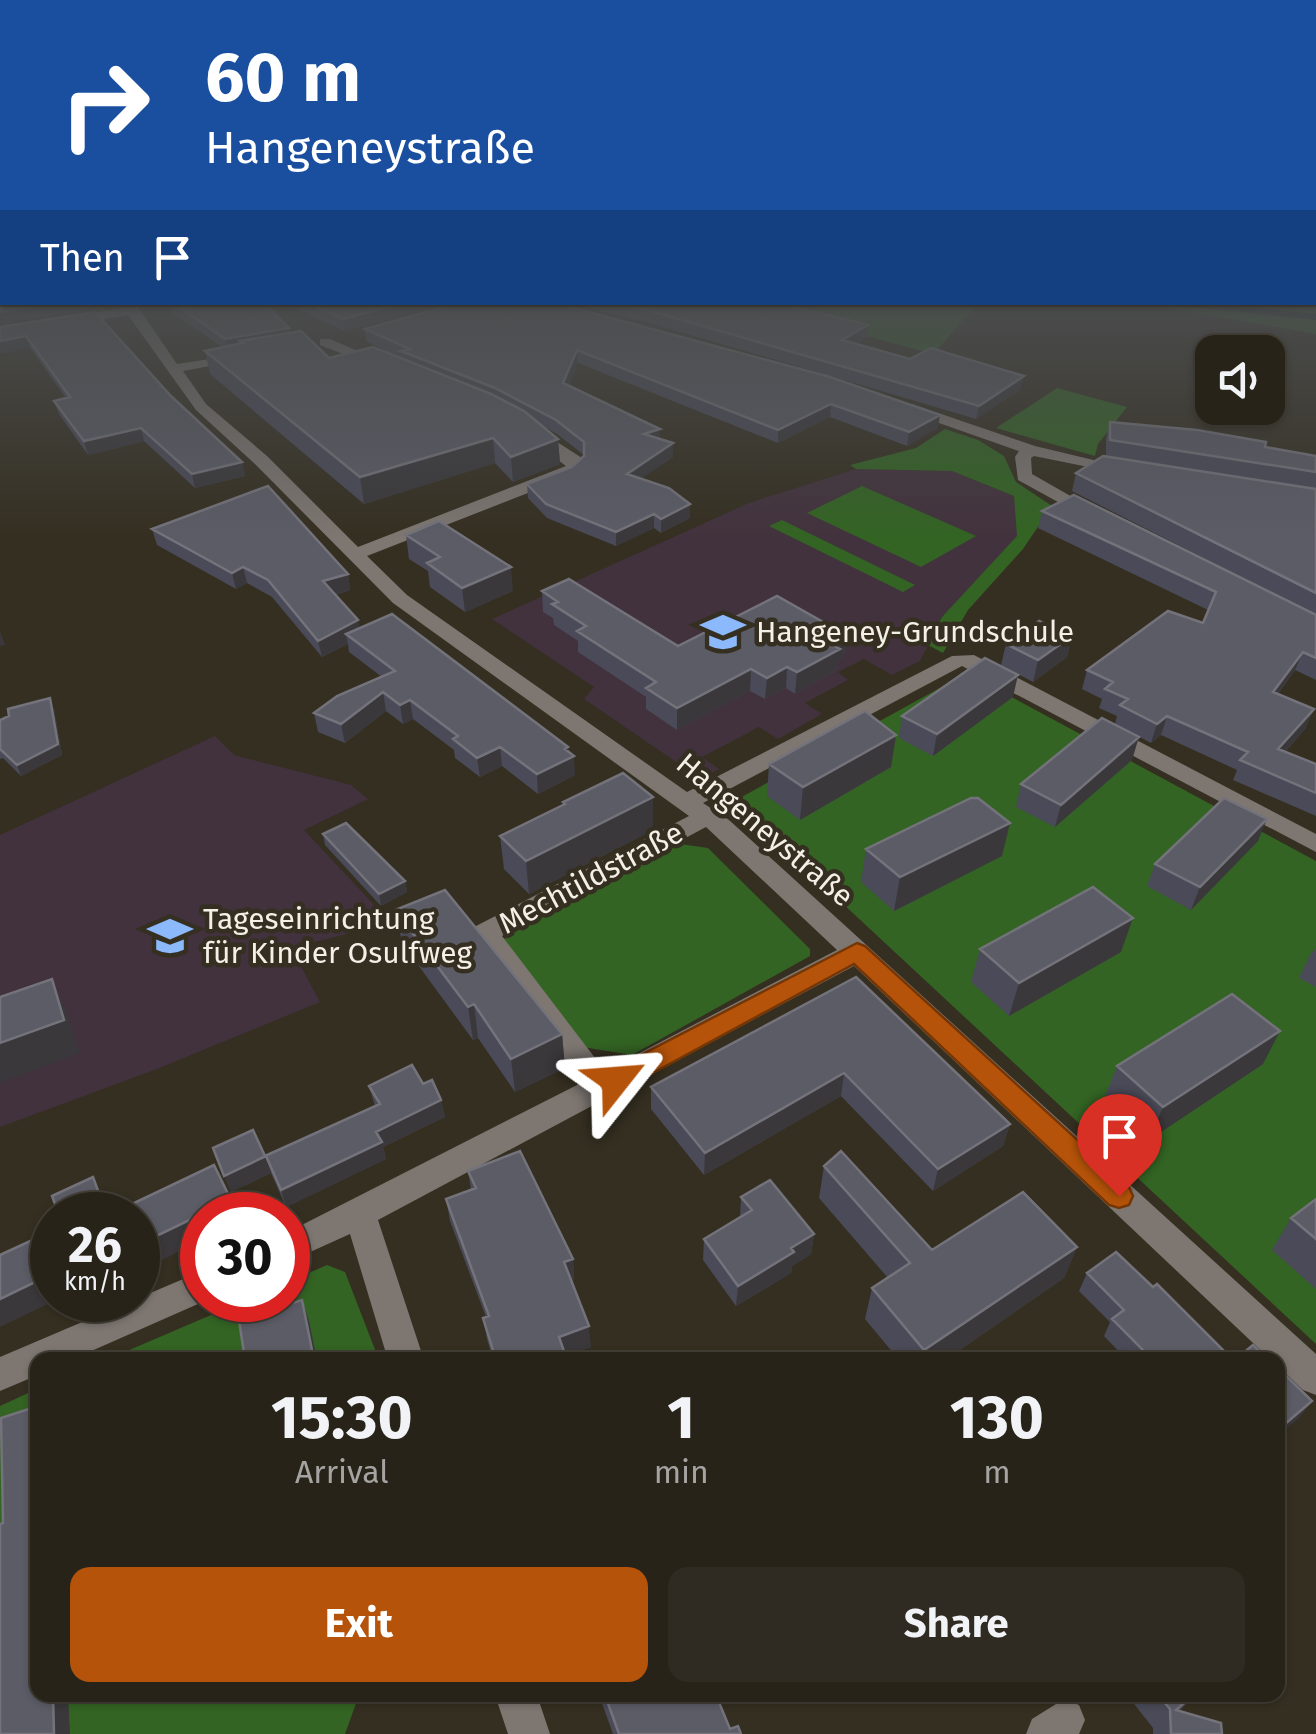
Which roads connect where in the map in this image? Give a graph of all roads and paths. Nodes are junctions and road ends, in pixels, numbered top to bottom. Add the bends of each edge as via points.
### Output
1 (177, 378) edge
2 (897, 404) edge
3 (512, 422) edge
4 (1031, 450) junction
5 (1148, 472) edge
6 (1110, 523) edge
7 (353, 555) junction
8 (698, 809) junction
9 (1316, 844) edge
10 (857, 952) junction
11 (601, 1088) junction
12 (360, 1214) junction
13 (310, 1237) edge
14 (180, 1296) edge
15 (50, 1352) edge
16 (403, 1352) edge
17 (30, 1361) edge
18 (0, 1374) edge
19 (1316, 1378) edge
20 (518, 1702) edge
21 (529, 1734) edge

1 - 7 street, Hangeneystraße
2 - 4 street
3 - 7 street via 566,454 576,462 573,469
4 - 5 street
4 - 6 street via 1022,457 1024,476
7 - 8 street, Hangeneystraße via 449,636
8 - 9 street via 959,660 993,668
8 - 10 street, Hangeneystraße
8 - 11 street, Mechtildstraße via 485,933
10 - 11 street
10 - 19 street, Hangeneystraße
11 - 12 street
12 - 13 street
12 - 16 street
14 - 15 street
17 - 18 street
20 - 21 street

